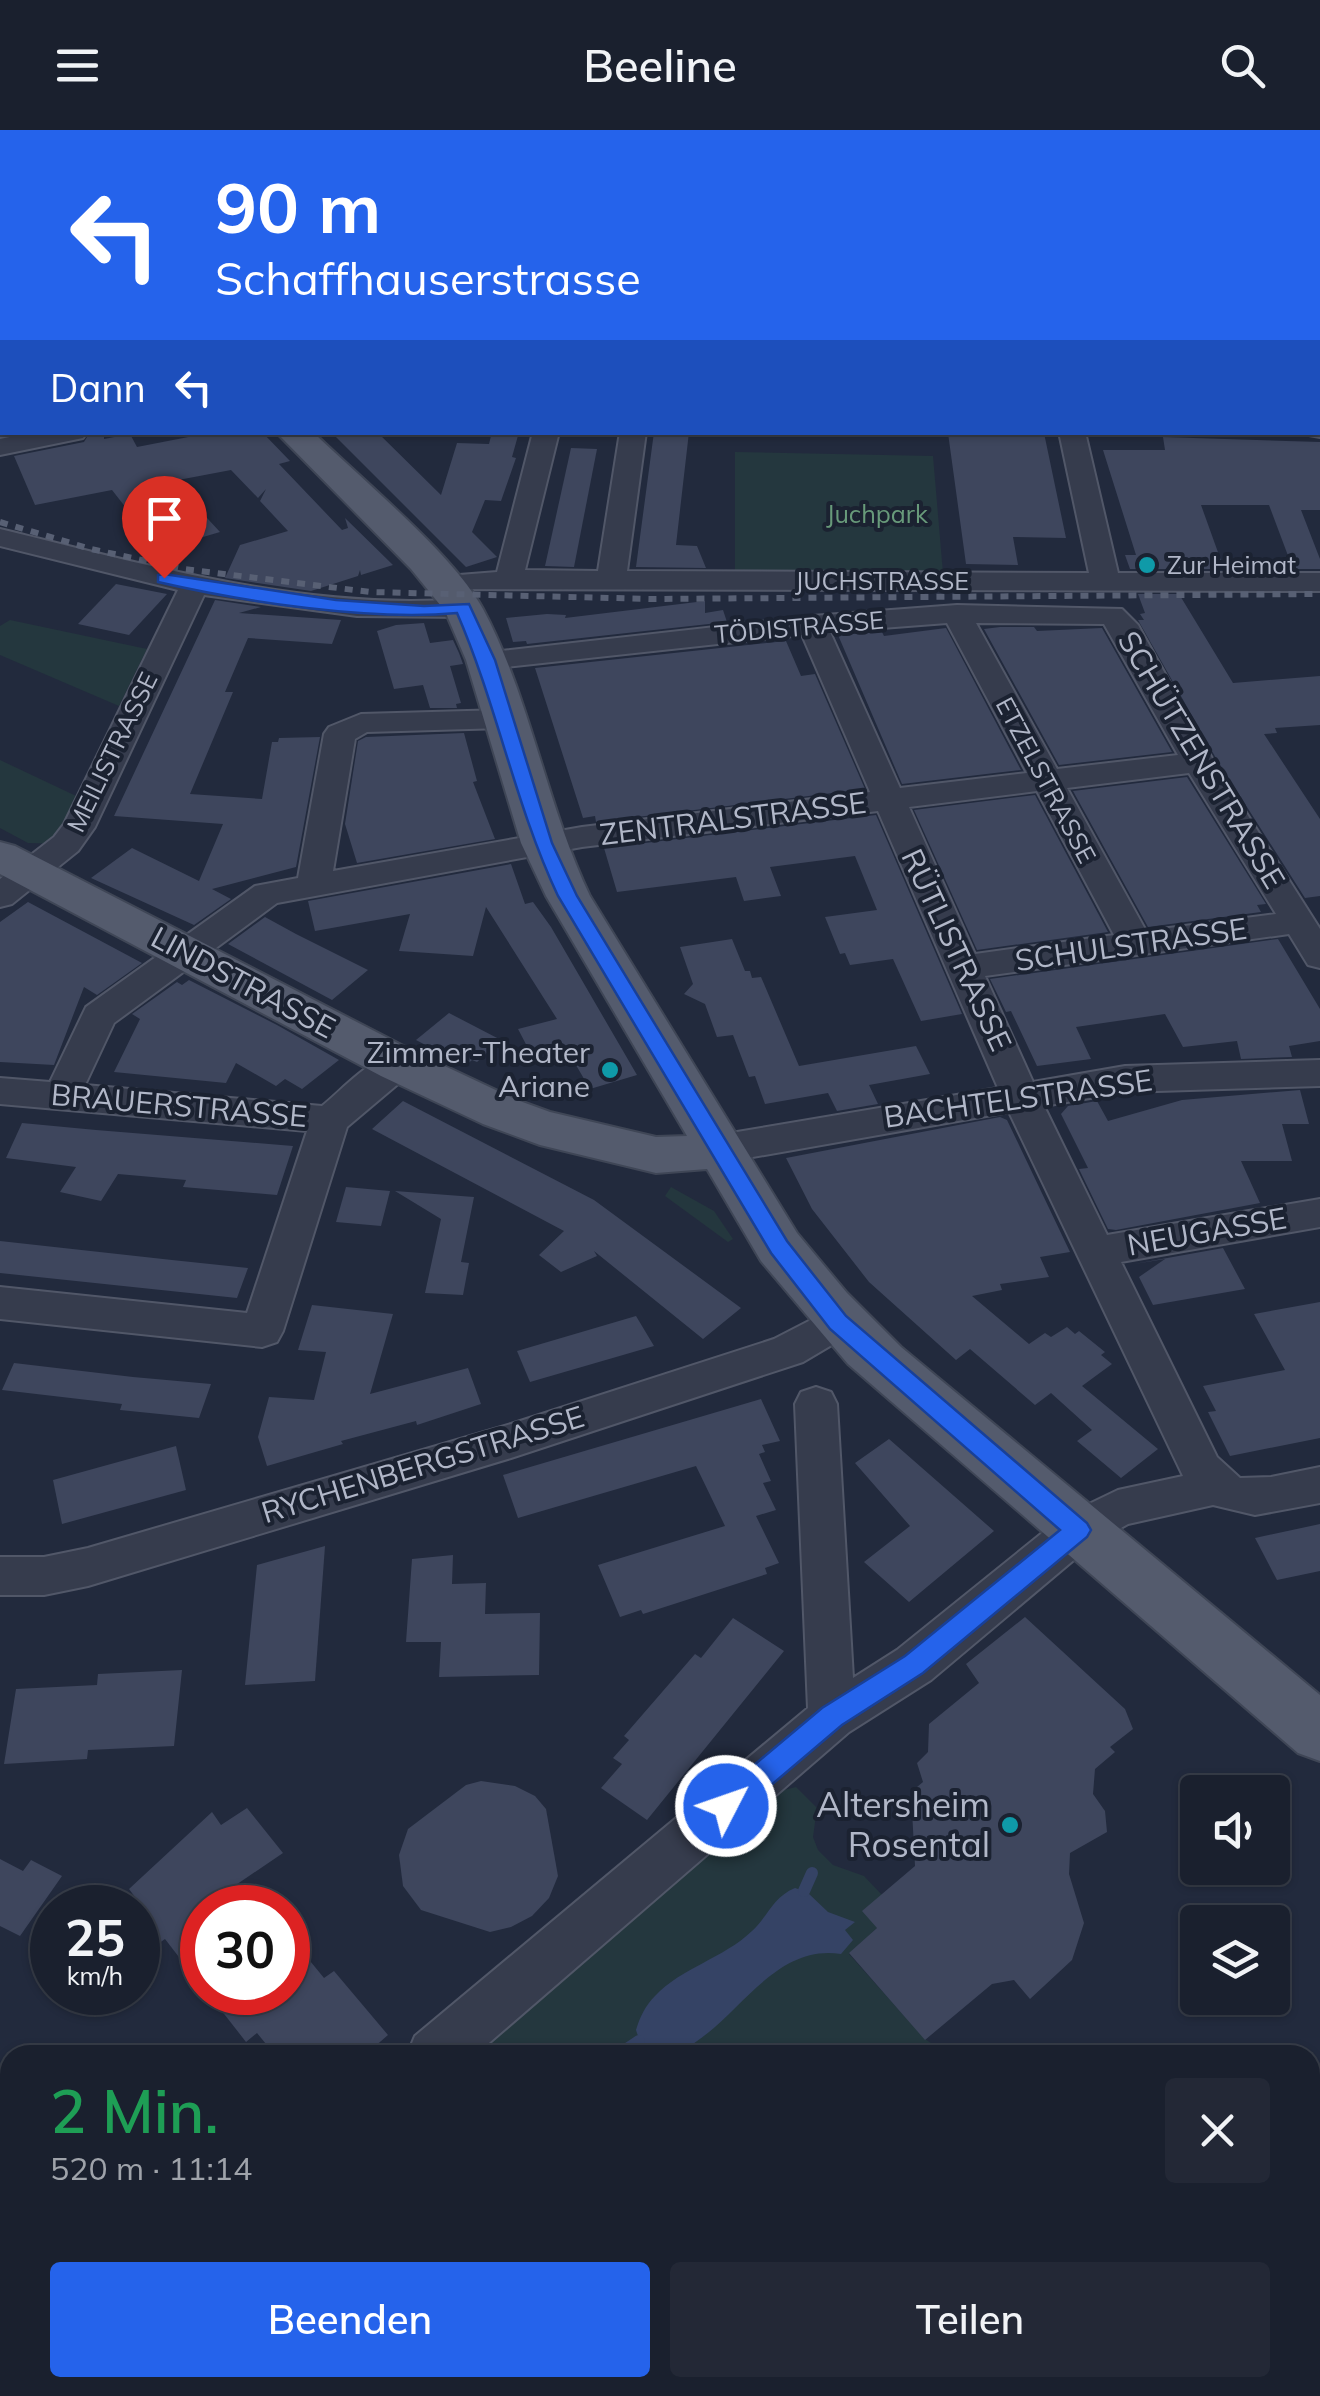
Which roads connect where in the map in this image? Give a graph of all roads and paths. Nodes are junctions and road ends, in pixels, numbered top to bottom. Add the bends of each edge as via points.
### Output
1 (58, 435) edge
2 (296, 435) edge
3 (545, 435) edge
4 (634, 435) edge
5 (1073, 435) edge
6 (0, 446) edge
7 (0, 537) edge
8 (508, 579) junction
9 (611, 580) junction
10 (1320, 582) edge
11 (1106, 583) junction
12 (195, 584) junction
13 (453, 596) junction
14 (957, 614) junction
15 (1112, 615) joint
16 (812, 625) junction
17 (486, 660) junction
18 (502, 720) junction
19 (1198, 762) junction
20 (1046, 781) junction
21 (888, 801) junction
22 (542, 843) junction
23 (10, 875) edge
24 (314, 883) junction
25 (1298, 922) junction
26 (1137, 946) junction
27 (184, 952) junction
28 (1320, 957) edge
29 (964, 967) junction
30 (398, 1064) junction
31 (1320, 1073) edge
32 (0, 1091) edge
33 (1020, 1095) junction
34 (62, 1096) junction
35 (330, 1120) junction
36 (719, 1148) junction
37 (1320, 1213) edge
38 (1095, 1252) junction
39 (0, 1303) edge
40 (838, 1322) junction
41 (816, 1404) dead end
42 (1214, 1486) junction
43 (1320, 1486) edge
44 (1078, 1530) junction
45 (0, 1576) edge
46 (832, 1717) junction
47 (1320, 1733) edge
48 (446, 2045) edge

1 - 6 street
2 - 13 main road
3 - 8 street
4 - 9 street
5 - 11 street
7 - 12 street, JUCHSTRASSE
8 - 9 street, JUCHSTRASSE
8 - 13 street, JUCHSTRASSE
9 - 11 street, JUCHSTRASSE
10 - 11 street, JUCHSTRASSE
12 - 13 street, JUCHSTRASSE via 424,611
12 - 23 street, MEILISTRASSE via 79,827 66,844
13 - 17 main road
14 - 15 street, TÖDISTRASSE
14 - 16 street, TÖDISTRASSE
14 - 20 street, ETZELSTRASSE
15 - 19 street, SCHÜTZENSTRASSE
16 - 17 street, TÖDISTRASSE
16 - 21 street, RÜTLISTRASSE
17 - 18 main road
18 - 22 main road
18 - 24 street via 361,723 340,734
19 - 20 street, ZENTRALSTRASSE
19 - 25 street, SCHÜTZENSTRASSE
20 - 21 street, ZENTRALSTRASSE
20 - 26 street, ETZELSTRASSE
21 - 22 street, ZENTRALSTRASSE
21 - 29 street, RÜTLISTRASSE
22 - 24 street, ZENTRALSTRASSE
22 - 36 main road via 594,944
23 - 27 main road, LINDSTRASSE
24 - 27 street, ZENTRALSTRASSE via 267,894
25 - 26 street, SCHULSTRASSE
25 - 28 street, SCHÜTZENSTRASSE
26 - 29 street, SCHULSTRASSE
27 - 30 main road, LINDSTRASSE
27 - 34 street, ZENTRALSTRASSE via 98,1016
29 - 33 street, RÜTLISTRASSE
30 - 35 street, BRAUERSTRASSE
30 - 36 main road, LINDSTRASSE via 540,1127 656,1155
31 - 33 street, BACHTELSTRASSE via 1125,1080
32 - 34 street, BRAUERSTRASSE
33 - 36 street, BACHTELSTRASSE
33 - 38 street, RÜTLISTRASSE
34 - 35 street, BRAUERSTRASSE
35 - 39 street via 262,1330
36 - 40 main road via 779,1247
37 - 38 street, NEUGASSE
38 - 42 street, RÜTLISTRASSE
40 - 44 main road
40 - 45 street, RYCHENBERGSTRASSE via 788,1351 482,1450 88,1566
41 - 46 street
42 - 43 street via 1242,1499
42 - 44 street via 1118,1508
44 - 46 street via 914,1665
44 - 47 main road
46 - 48 street

